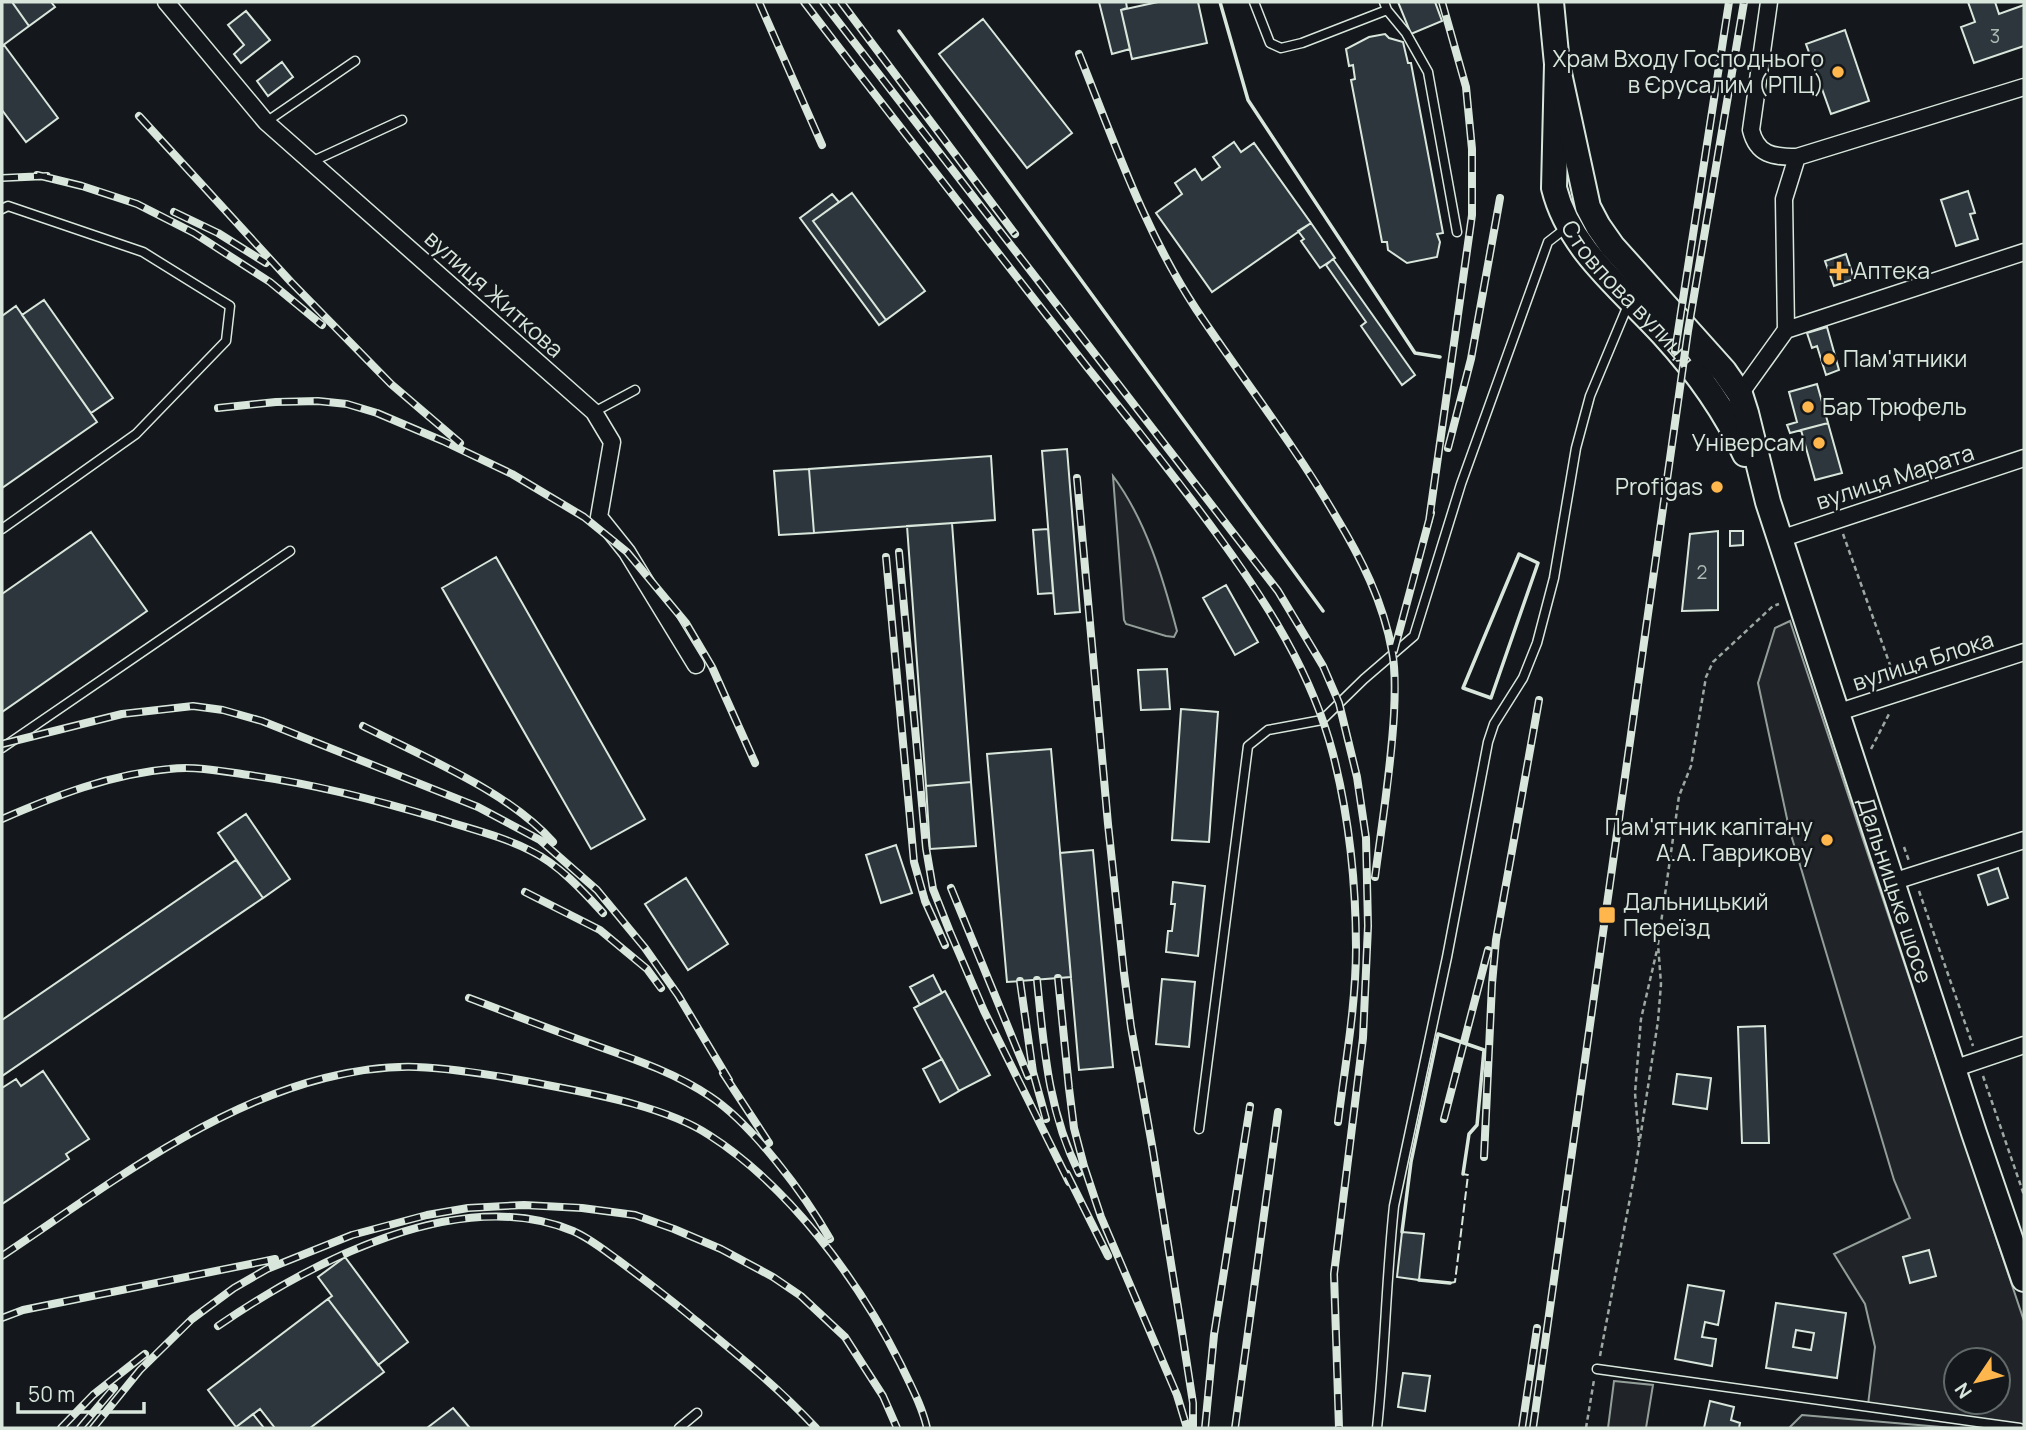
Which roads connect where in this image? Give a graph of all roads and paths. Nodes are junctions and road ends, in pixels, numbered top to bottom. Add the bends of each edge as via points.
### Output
1 (166, 2) edge
2 (1254, 2) edge
3 (1551, 2) edge
4 (1769, 2) edge
5 (1385, 6) edge
6 (355, 61) dead end
7 (1557, 64) junction
8 (2024, 87) edge
9 (402, 120) dead end
10 (266, 122) junction
11 (1797, 157) junction
12 (312, 162) junction
13 (2, 209) edge
14 (1568, 226) junction
15 (1457, 232) dead end
16 (2024, 252) edge
17 (1630, 299) junction
18 (1786, 330) junction
19 (635, 390) dead end
20 (1740, 394) junction
21 (594, 412) junction
22 (2024, 458) edge
23 (1768, 502) junction
24 (2, 529) edge
25 (1780, 539) junction
26 (290, 551) dead end
27 (1798, 596) junction
28 (2024, 652) edge
29 (696, 665) dead end
30 (1836, 713) junction
31 (2, 748) edge
32 (2024, 840) edge
33 (1892, 882) junction
34 (1658, 944) junction
35 (2024, 1045) edge
36 (1953, 1069) junction
37 (1199, 1129) dead end
38 (1639, 1144) junction
39 (2017, 1236) edge
40 (2024, 1279) edge
41 (1597, 1369) junction
42 (697, 1413) dead end
43 (679, 1428) edge
44 (1377, 1428) edge
45 (1586, 1428) edge
46 (2020, 1428) edge

1 - 10 street, вулиця Житкова
2 - 5 lane via 1270,43 1281,48
3 - 7 main road, Стовпова вулиця
4 - 11 street via 1751,130 1759,148 1770,155
5 - 15 lane via 1428,72
6 - 10 lane
7 - 14 main road, Стовпова вулиця via 1554,188
7 - 20 main road, Стовпова вулиця via 1588,206 1598,226
8 - 11 street
9 - 12 lane
10 - 12 street, вулиця Житкова
11 - 18 street via 1784,199
12 - 21 street, вулиця Житкова
13 - 24 lane via 8,206 143,252 230,306 226,341 136,434
14 - 17 main road, Стовпова вулиця
14 - 37 lane via 1548,242 1461,484 1414,636 1322,720 1268,730 1248,746
16 - 18 street
17 - 23 main road, Стовпова вулиця via 1684,359 1730,422
17 - 44 lane via 1590,396 1537,643 1523,678 1494,724 1482,768 1394,1206
18 - 20 street
19 - 21 lane
20 - 23 main road
21 - 29 street, вулиця Житкова via 611,442 599,517 627,552
22 - 25 street, вулиця Марата
23 - 25 main road, Дальницьке шосе
25 - 27 main road, Дальницьке шосе
26 - 31 lane
27 - 30 main road, Дальницьке шосе
27 - 34 path via 1773,606 1713,662 1706,677 1691,766 1679,796
28 - 30 street, вулиця Блока
30 - 33 main road, Дальницьке шосе
32 - 33 street
33 - 36 main road, Дальницьке шосе
34 - 38 path via 1658,1021
34 - 38 path via 1640,1031 1635,1093
35 - 36 street
36 - 39 main road, Дальницьке шосе
38 - 41 path
39 - 40 main road, Дальницьке шосе
41 - 45 path
41 - 46 lane
42 - 43 lane

